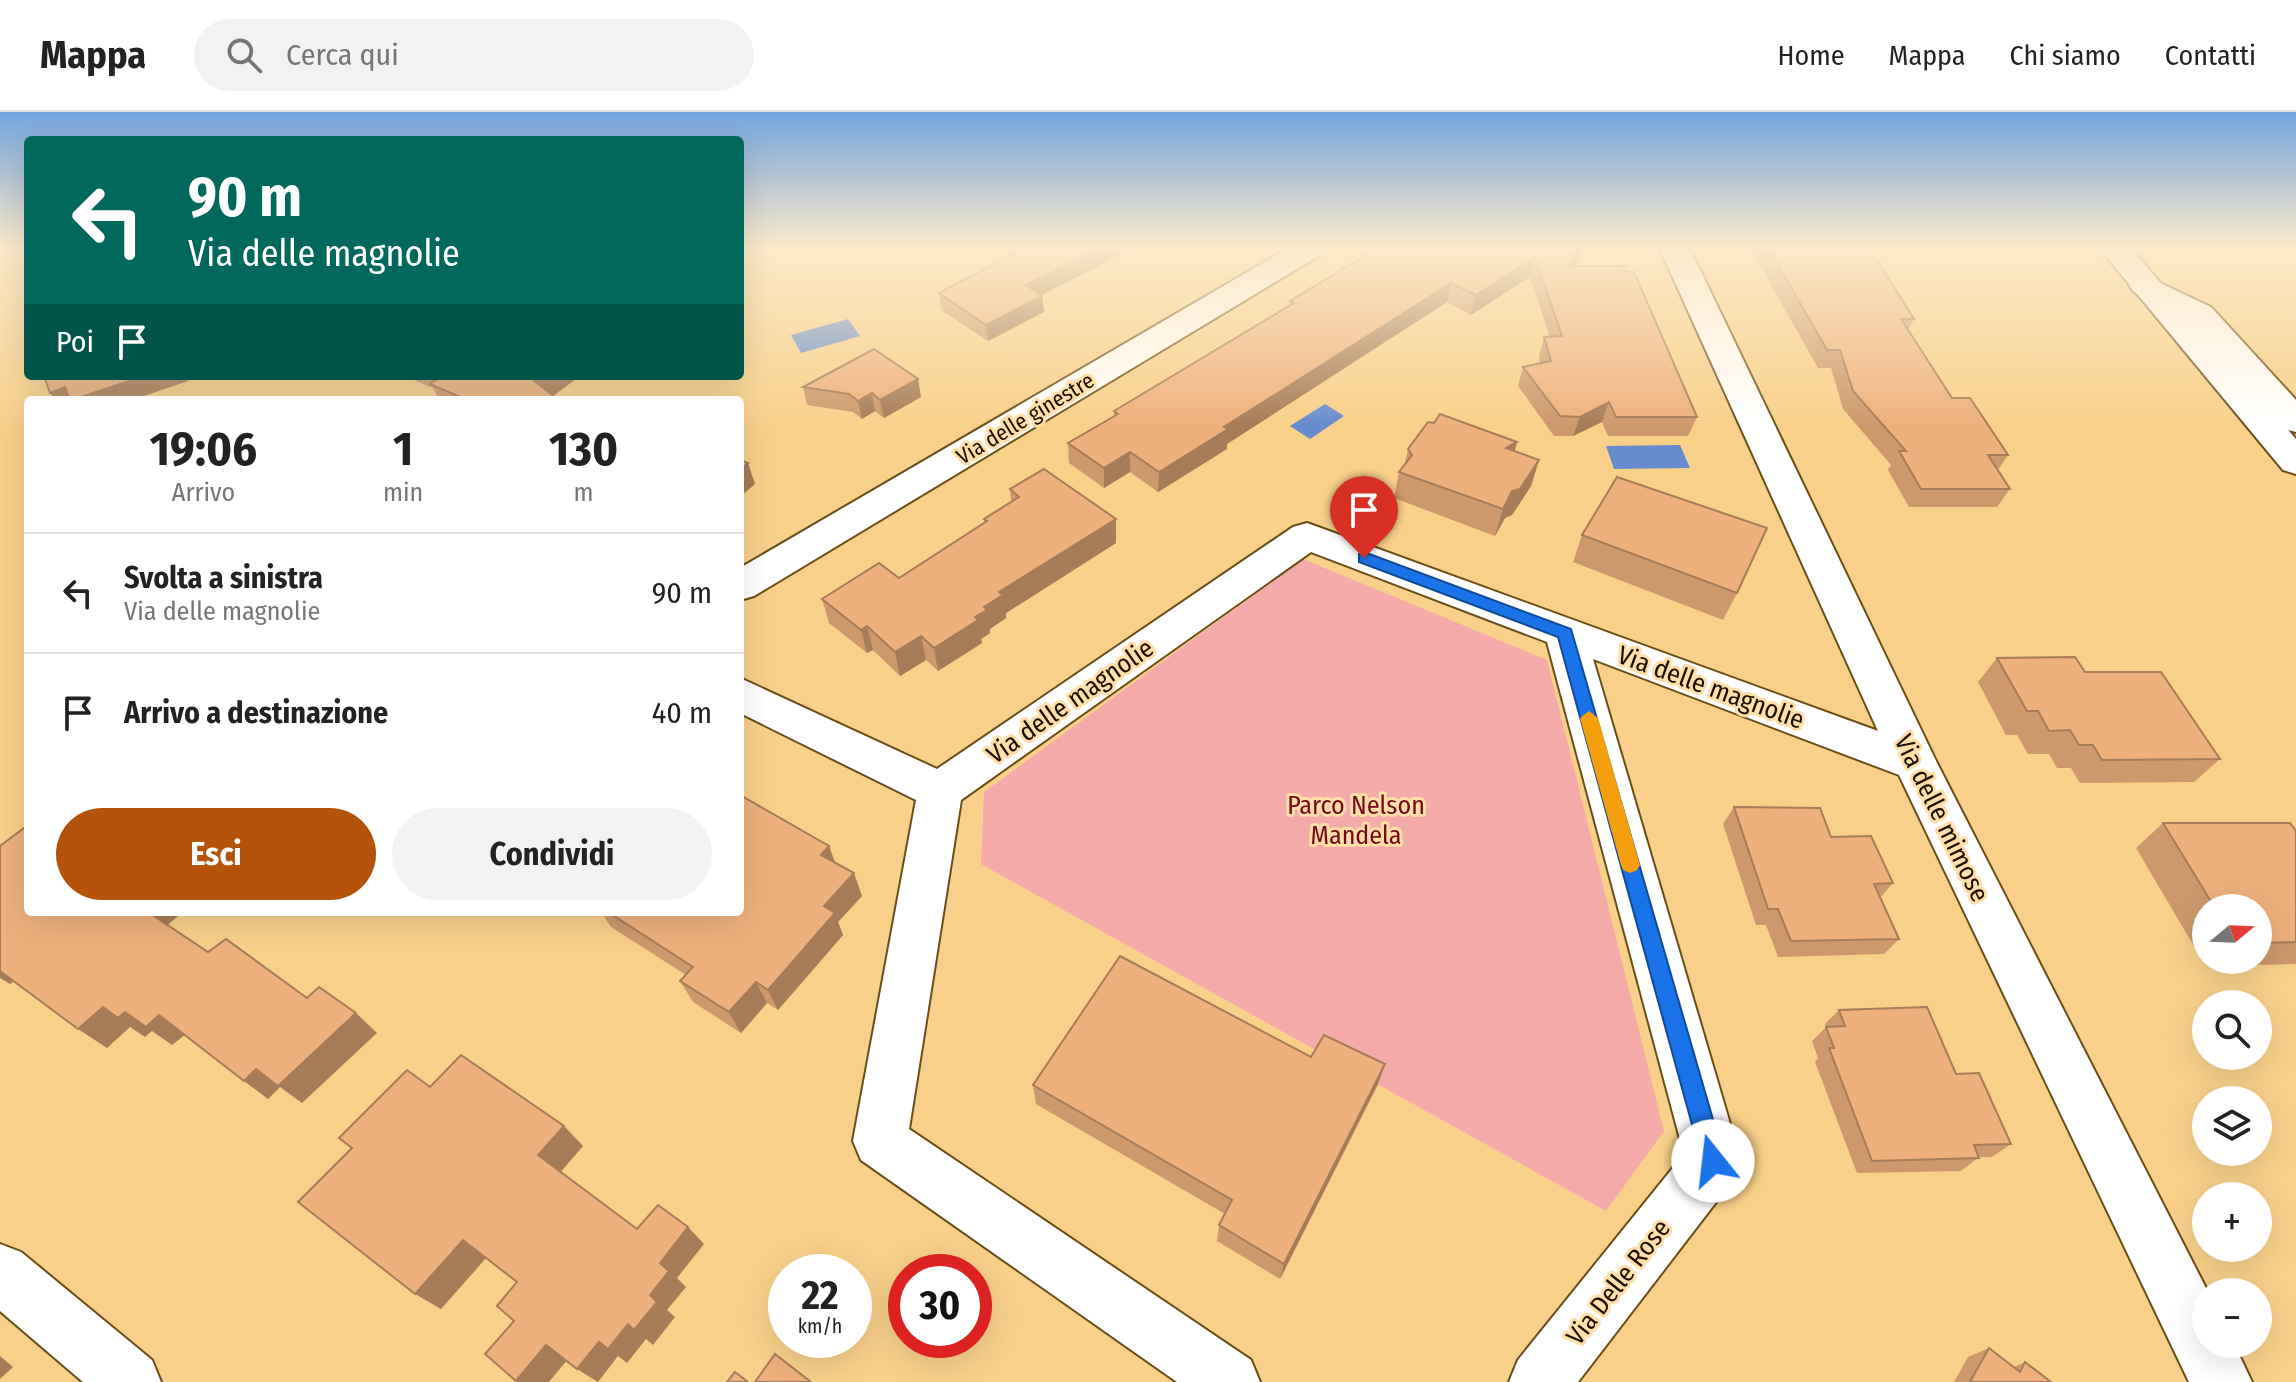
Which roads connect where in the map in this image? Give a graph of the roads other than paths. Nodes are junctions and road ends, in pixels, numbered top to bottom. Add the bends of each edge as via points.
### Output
1 (1209, 308) edge
2 (1703, 308) edge
3 (2165, 308) edge
4 (2189, 308) edge
5 (2296, 421) edge
6 (2296, 462) edge
7 (744, 584) edge
8 (1565, 633) junction
9 (744, 696) edge
10 (1915, 763) junction
11 (940, 791) junction
12 (0, 1273) edge
13 (130, 1382) edge
14 (1229, 1382) edge
15 (1540, 1382) edge
16 (2221, 1382) edge

1 - 7 street, Via delle ginestre
2 - 10 street, Via delle mimose
3 - 6 street
4 - 5 street
8 - 10 street, Via delle magnolie
8 - 11 street, Via delle magnolie via 1307,536
8 - 15 street, Via Delle Rose via 1713,1161
9 - 11 street
10 - 16 street, Via delle mimose
11 - 14 street via 880,1141
12 - 13 street

